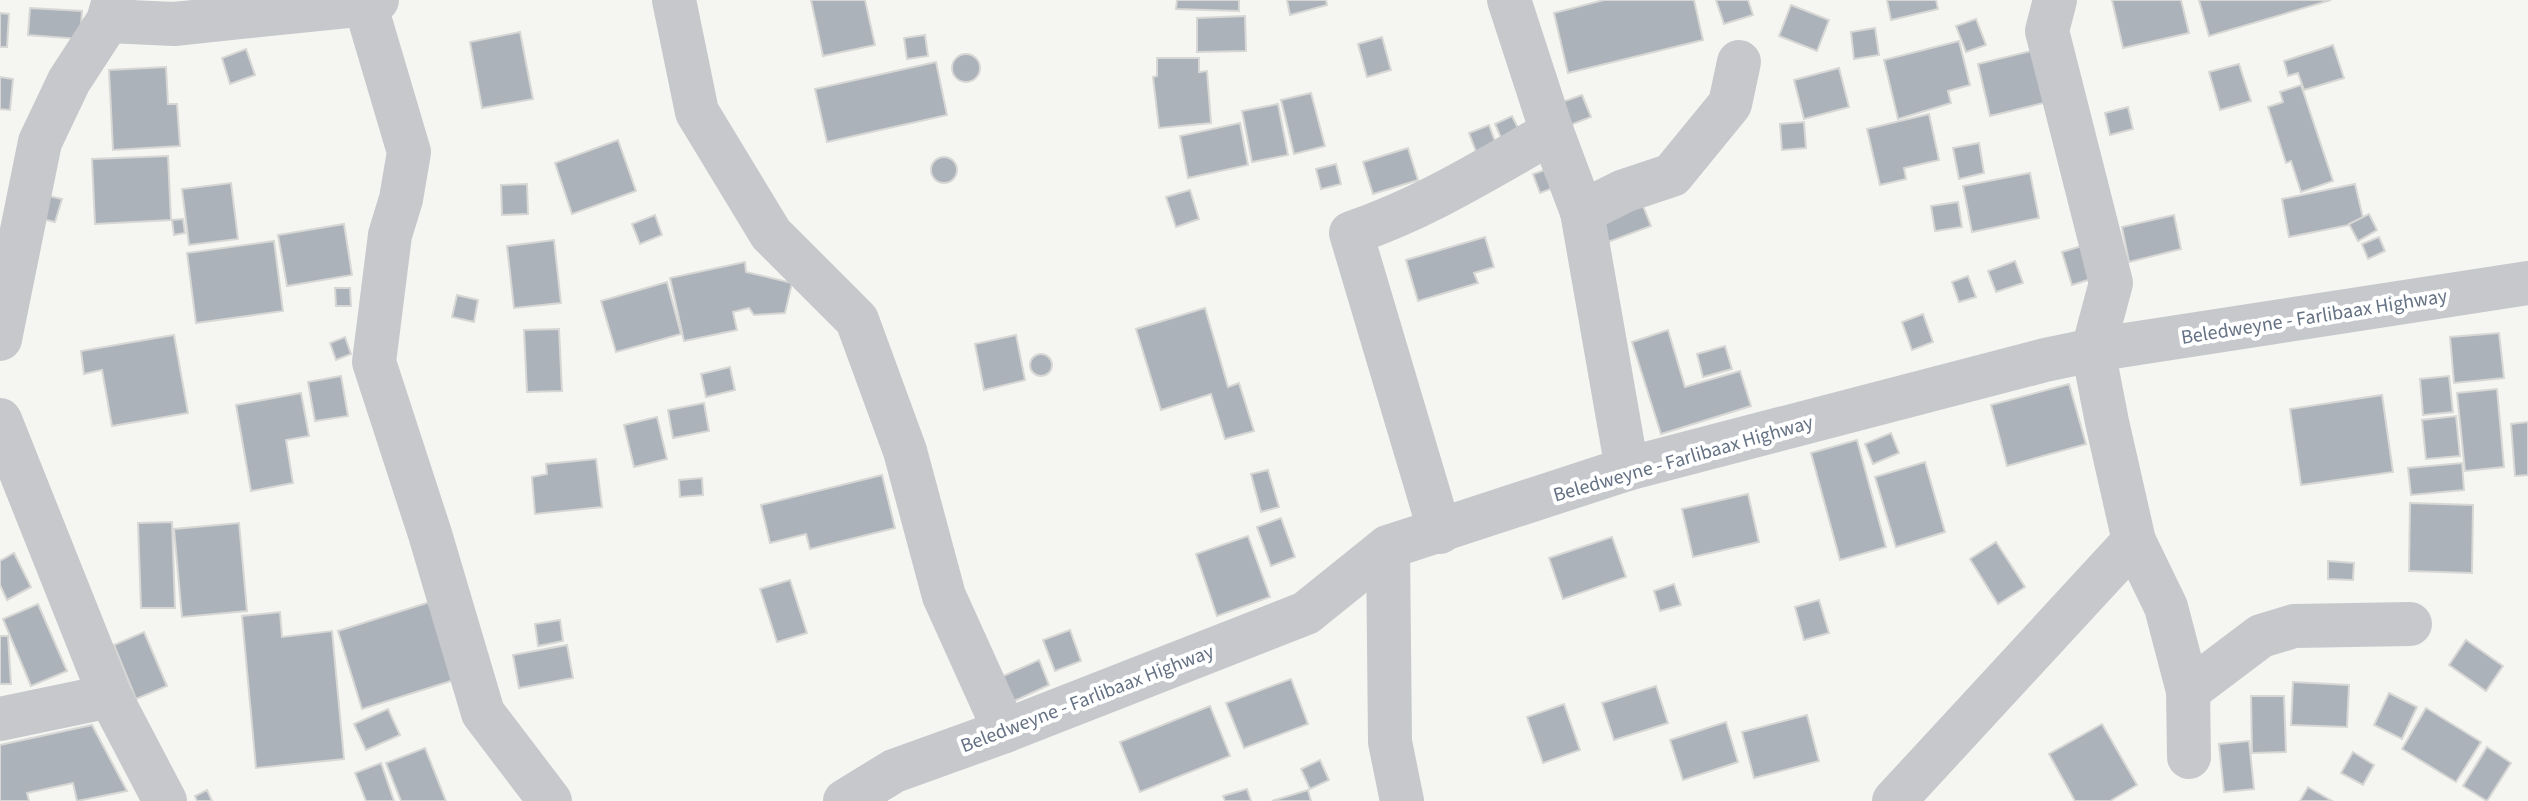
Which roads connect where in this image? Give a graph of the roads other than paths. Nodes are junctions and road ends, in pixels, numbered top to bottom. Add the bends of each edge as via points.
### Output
1 (674, 0) edge
2 (1509, 0) edge
3 (2055, 0) edge
4 (369, 1) edge
5 (111, 11) edge
6 (1739, 62) dead end
7 (1552, 132) junction
8 (1582, 212) junction
9 (2528, 283) edge
10 (0, 339) edge
11 (2093, 350) junction
12 (0, 420) edge
13 (1627, 469) junction
14 (1440, 532) junction
15 (2134, 541) junction
16 (1388, 547) junction
17 (2410, 624) dead end
18 (2188, 691) junction
19 (110, 696) junction
20 (0, 719) edge
21 (1005, 731) junction
22 (2189, 757) dead end
23 (165, 801) edge
24 (550, 801) edge
25 (845, 801) edge
26 (1402, 801) edge
27 (1894, 801) edge

1 - 21 street via 697,112 771,234 857,320 905,451 944,596
2 - 7 street
3 - 11 street via 2047,31 2111,283
4 - 5 street via 174,24
4 - 24 street via 409,152 390,235 374,362 483,713
5 - 10 street via 40,142
6 - 8 street via 1730,104 1672,175
7 - 8 street
7 - 14 street via 1428,202 1351,233
8 - 13 street
9 - 11 street, Beledweyne - Farlibaax Highway
11 - 13 street, Beledweyne - Farlibaax Highway
11 - 15 street
12 - 19 street
13 - 14 street, Beledweyne - Farlibaax Highway
14 - 16 street, Beledweyne - Farlibaax Highway
15 - 18 street via 2166,607
15 - 27 street
16 - 21 street, Beledweyne - Farlibaax Highway via 1306,613
16 - 26 street via 1390,742
17 - 18 street via 2294,626 2261,636
18 - 22 street
19 - 20 street
19 - 23 street
21 - 25 street, Beledweyne - Farlibaax Highway via 894,771

